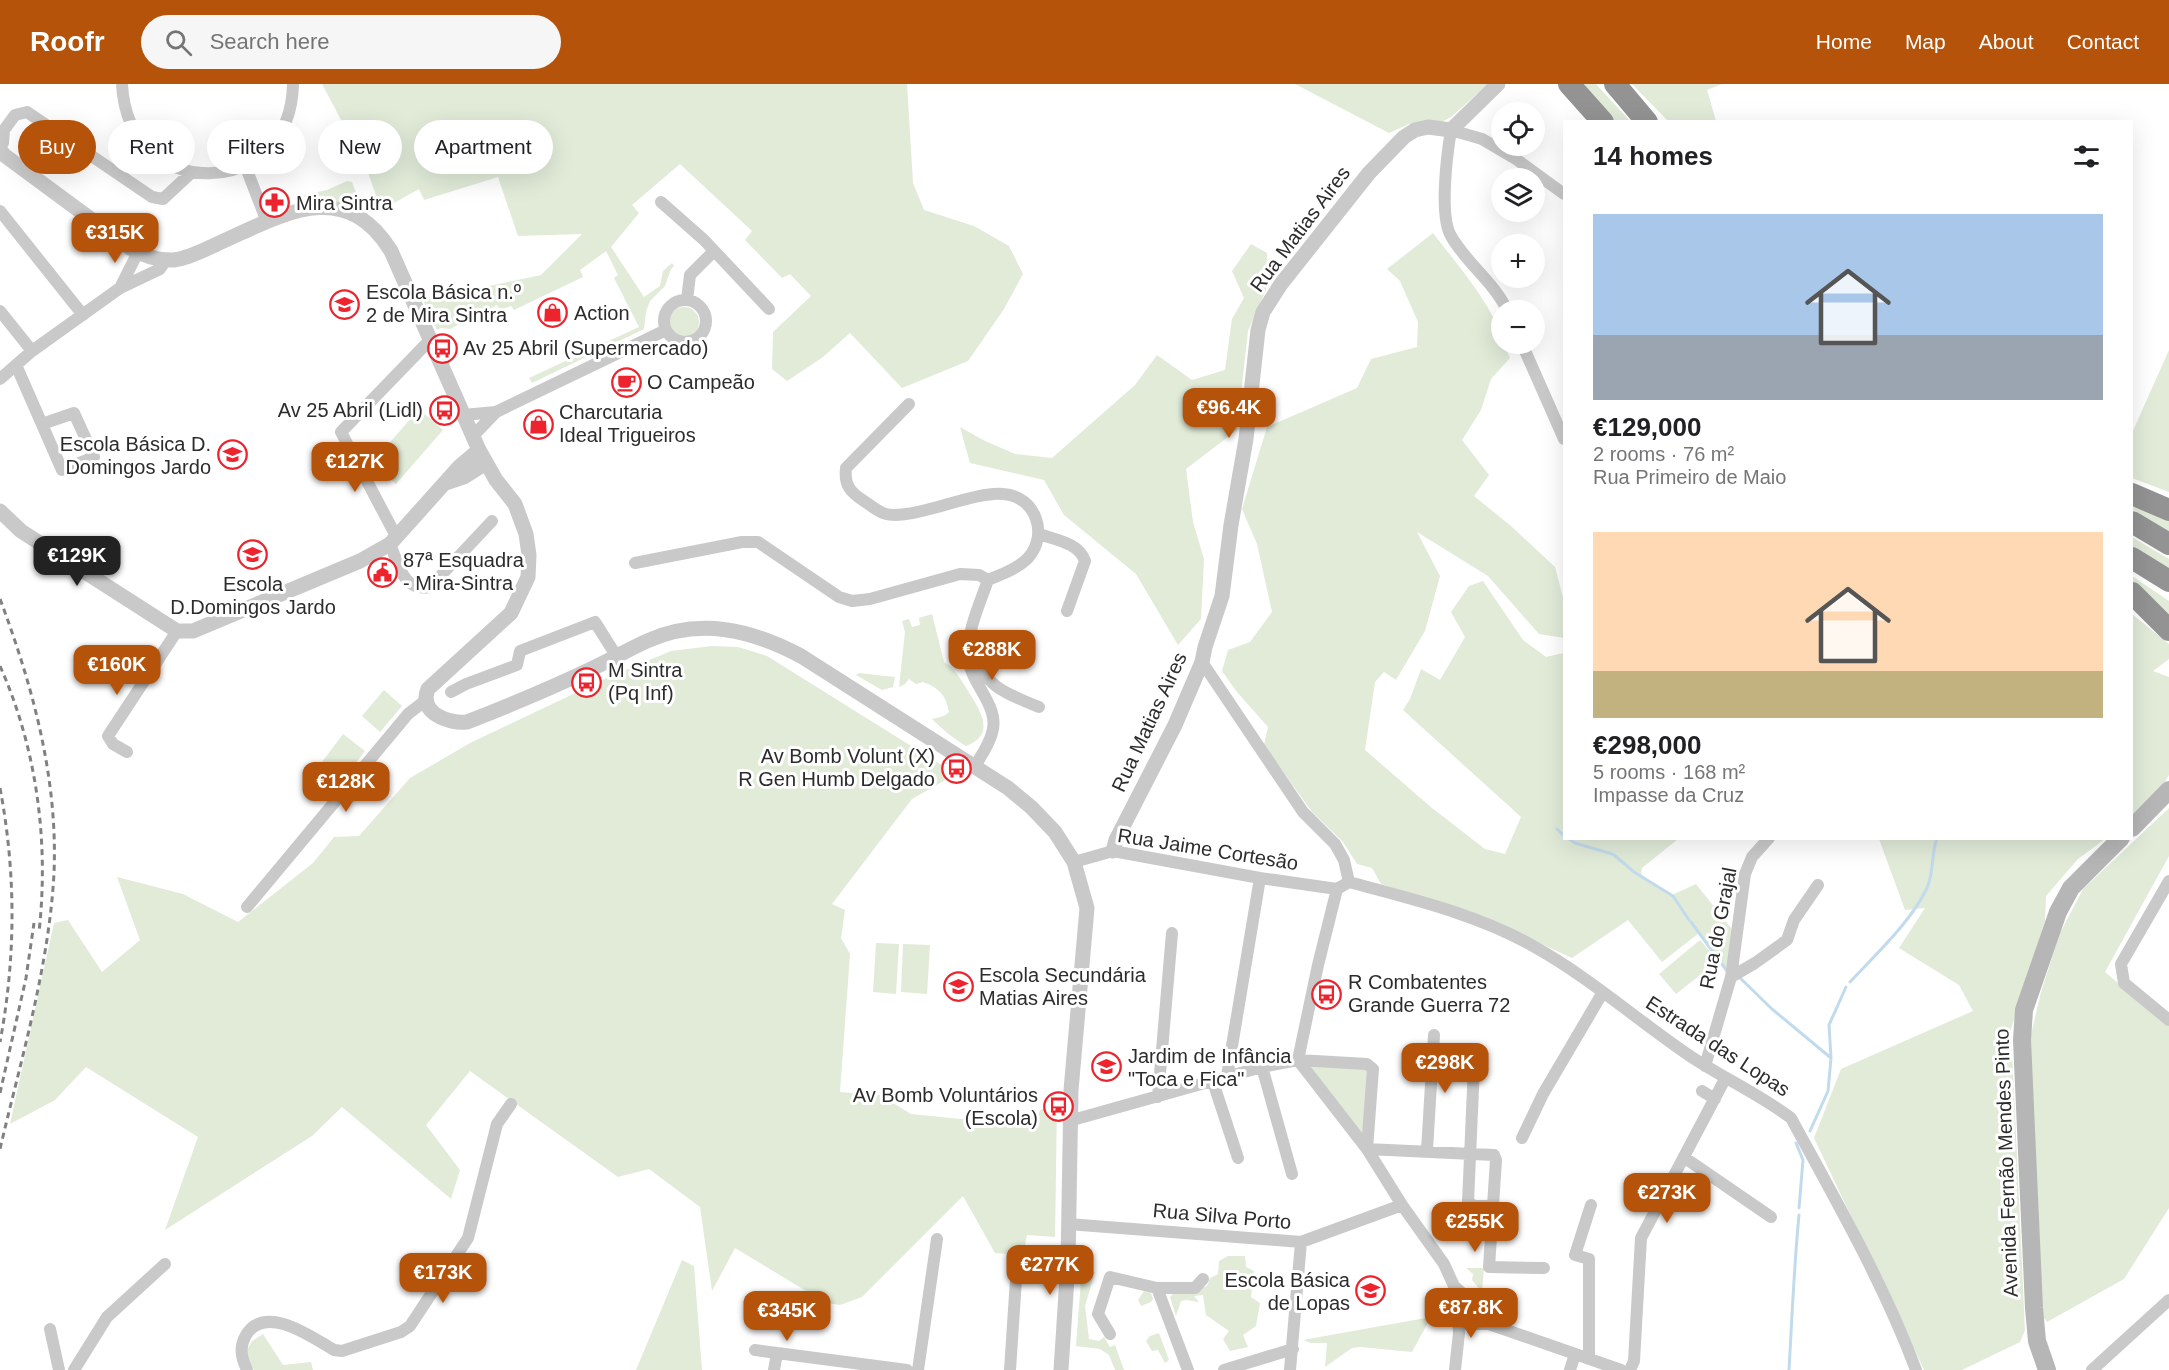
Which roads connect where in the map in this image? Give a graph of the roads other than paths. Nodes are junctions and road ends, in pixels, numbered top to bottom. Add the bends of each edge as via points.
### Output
1 (122, 84) edge
2 (293, 84) edge
3 (1498, 84) edge
4 (1569, 84) edge
5 (1615, 84) edge
6 (129, 120) edge
7 (287, 120) edge
8 (1601, 120) edge
9 (1645, 120) edge
10 (1451, 130) junction
11 (0, 148) edge
12 (108, 168) edge
13 (117, 174) edge
14 (190, 174) edge
15 (248, 174) edge
16 (1563, 193) edge
17 (661, 202) dead end
18 (0, 211) edge
19 (267, 222) junction
20 (714, 251) junction
21 (138, 252) junction
22 (166, 260) junction
23 (120, 288) junction
24 (687, 300) junction
25 (1501, 300) edge
26 (769, 309) dead end
27 (0, 311) edge
28 (83, 315) junction
29 (666, 330) junction
30 (430, 340) junction
31 (32, 351) junction
32 (1526, 354) edge
33 (16, 365) junction
34 (0, 379) edge
35 (909, 404) dead end
36 (496, 412) junction
37 (463, 415) junction
38 (42, 424) junction
39 (473, 436) junction
40 (1563, 437) edge
41 (482, 456) junction
42 (464, 477) junction
43 (496, 480) junction
44 (446, 483) junction
45 (2133, 494) edge
46 (2169, 510) edge
47 (0, 512) edge
48 (492, 520) dead end
49 (2133, 523) edge
50 (1039, 534) junction
51 (394, 541) junction
52 (2169, 544) edge
53 (2133, 559) edge
54 (635, 563) dead end
55 (988, 580) junction
56 (2169, 581) edge
57 (2133, 594) edge
58 (1067, 611) dead end
59 (2169, 630) edge
60 (177, 631) junction
61 (971, 634) junction
62 (617, 657) junction
63 (1202, 662) junction
64 (451, 693) dead end
65 (426, 700) junction
66 (1039, 707) dead end
67 (127, 752) dead end
68 (975, 766) junction
69 (2165, 796) edge
70 (2133, 827) edge
71 (1767, 840) edge
72 (2119, 840) edge
73 (1113, 851) junction
74 (1074, 862) junction
75 (1260, 878) junction
76 (2169, 881) edge
77 (1349, 882) junction
78 (1818, 885) dead end
79 (1337, 889) junction
80 (247, 907) dead end
81 (1172, 933) dead end
82 (1731, 977) junction
83 (1603, 992) junction
84 (2169, 1020) edge
85 (1434, 1035) dead end
86 (1298, 1060) junction
87 (1474, 1066) dead end
88 (1706, 1066) junction
89 (1262, 1067) junction
90 (1227, 1076) junction
91 (1725, 1079) junction
92 (1214, 1082) junction
93 (1702, 1091) dead end
94 (1158, 1097) junction
95 (1715, 1099) junction
96 (511, 1104) dead end
97 (1069, 1121) junction
98 (1522, 1138) dead end
99 (1367, 1149) junction
100 (1427, 1150) junction
101 (1470, 1153) junction
102 (1238, 1158) dead end
103 (1686, 1158) junction
104 (1292, 1174) dead end
105 (1402, 1205) junction
106 (1591, 1205) dead end
107 (1492, 1206) junction
108 (1771, 1217) dead end
109 (1068, 1224) junction
110 (937, 1239) dead end
111 (1301, 1242) junction
112 (165, 1264) dead end
113 (1017, 1264) dead end
114 (1544, 1268) dead end
115 (1203, 1279) dead end
116 (1454, 1286) junction
117 (1157, 1288) junction
118 (2169, 1300) edge
119 (1480, 1309) junction
120 (1458, 1323) junction
121 (1489, 1324) junction
122 (50, 1329) dead end
123 (1110, 1334) dead end
124 (1293, 1349) junction
125 (756, 1350) dead end
126 (777, 1353) junction
127 (1575, 1354) junction
128 (1589, 1359) junction
129 (843, 1365) edge
130 (59, 1370) edge
131 (74, 1370) edge
132 (247, 1370) edge
133 (774, 1370) edge
134 (907, 1370) edge
135 (918, 1370) edge
136 (1010, 1370) edge
137 (1061, 1370) edge
138 (1188, 1370) edge
139 (1224, 1370) edge
140 (1290, 1370) edge
141 (1455, 1370) edge
142 (1570, 1370) edge
143 (1621, 1370) edge
144 (1630, 1370) edge
145 (1916, 1370) edge
146 (2047, 1370) edge
147 (2092, 1370) edge

1 - 6 street
2 - 7 street
3 - 10 street
4 - 8 highway
5 - 9 highway
10 - 16 street via 1491,144
10 - 25 street via 1446,225 1451,237
10 - 63 street, Rua Matias Aires via 1428,127 1404,137 1339,210 1263,312 1222,596
11 - 12 street via 4,130 15,115 27,112
11 - 21 street via 4,156
13 - 14 street via 152,198 163,199
15 - 19 street
17 - 20 street
18 - 28 street
19 - 22 street via 187,257
19 - 30 street via 316,207 341,209 362,219 391,251
20 - 24 street via 690,275
20 - 26 street
21 - 22 street
21 - 23 street
22 - 23 street via 160,269
23 - 28 street
24 - 29 street via 669,307 664,318
24 - 29 street via 705,314 704,330 693,341 685,342 677,341
27 - 31 street
28 - 31 street
29 - 36 street
30 - 37 street
30 - 51 street via 341,432
31 - 33 street
32 - 40 street
33 - 34 street
33 - 38 street
35 - 50 street via 846,468 845,477 852,493 884,513 900,515 987,494 1006,494 1023,500 1035,512
36 - 37 street
36 - 39 street
37 - 39 street
38 - 38 street via 62,470 94,457 74,413
39 - 41 street
41 - 42 street
41 - 43 street
41 - 44 street via 459,467
42 - 43 street
42 - 44 street
43 - 65 street via 514,504 526,534 528,577 511,613 433,683
44 - 51 street
45 - 46 highway
47 - 60 street via 21,531
48 - 51 street via 430,587 420,589 404,578
49 - 52 highway
50 - 55 street via 1027,559
50 - 58 street via 1075,547 1083,554 1085,561
51 - 60 street via 360,561 193,631
53 - 56 highway
54 - 55 street via 758,542 839,597 852,601 960,574 979,575
55 - 61 street
57 - 59 highway
60 - 67 street via 108,736
61 - 66 street via 978,666 991,683
61 - 68 street via 970,669 994,720 993,732
62 - 64 street via 595,622 520,651 517,665
62 - 65 street via 467,722 444,721
62 - 68 street via 647,641 681,632 729,629 750,633 801,656
63 - 73 street, Rua Matias Aires
63 - 77 street via 1303,812 1335,844
65 - 80 street via 408,714
68 - 74 street via 1031,807 1055,832
69 - 70 main road
71 - 82 street, Rua do Grajal via 1752,857 1745,874
72 - 146 main road, Avenida Fernão Mendes Pinto via 2071,888 2058,912 2024,1010 2022,1040 2034,1308 2037,1341
73 - 74 street, Rua Jaime Cortesão
73 - 75 street, Rua Jaime Cortesão
74 - 97 street via 1087,908
75 - 79 street, Rua Jaime Cortesão
75 - 90 street
76 - 84 street via 2121,964 2124,983
77 - 79 street
77 - 83 street, Estrada das Lopas via 1479,920 1533,945
78 - 82 street via 1794,920 1787,940
79 - 86 street
81 - 94 street
82 - 88 street, Rua do Grajal
83 - 88 street, Estrada das Lopas
83 - 98 street
85 - 100 street
86 - 89 street
86 - 99 street
86 - 99 street via 1371,1066
87 - 101 street
88 - 91 street, Estrada das Lopas
89 - 90 street
89 - 104 street
90 - 92 street
91 - 95 street
91 - 145 street, Estrada das Lopas via 1791,1118 1879,1280
92 - 94 street
92 - 102 street
93 - 95 street
94 - 97 street
95 - 103 street
96 - 132 street via 497,1124 468,1238 410,1326 342,1351 289,1324 264,1322 249,1331 241,1344
97 - 109 street
99 - 100 street
99 - 105 street
100 - 101 street
101 - 107 street via 1468,1202
101 - 107 street via 1494,1155
103 - 108 street
103 - 144 street via 1641,1238 1634,1361
105 - 111 street, Rua Silva Porto
105 - 116 street via 1444,1264
106 - 128 street via 1575,1255 1589,1259
107 - 114 street via 1489,1267
109 - 111 street, Rua Silva Porto
109 - 137 street
110 - 135 street
111 - 124 street
112 - 131 street via 107,1317
113 - 136 street
115 - 117 street via 1195,1288
116 - 119 street
116 - 120 street
117 - 123 street via 1110,1277 1098,1314
117 - 138 street
118 - 147 street
119 - 120 street via 1470,1308
119 - 121 street
120 - 121 street
120 - 141 street
121 - 127 street
122 - 130 street
124 - 139 street
124 - 140 street
125 - 126 street
126 - 129 street
126 - 133 street
127 - 128 street
127 - 142 street
128 - 143 street
129 - 134 street

